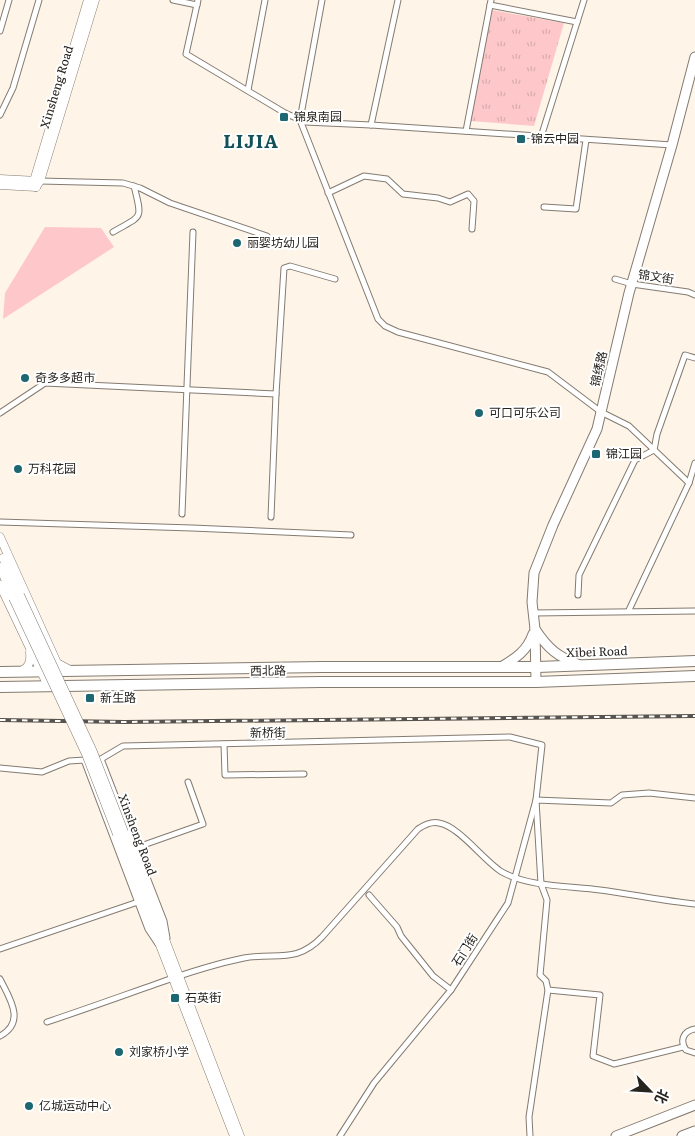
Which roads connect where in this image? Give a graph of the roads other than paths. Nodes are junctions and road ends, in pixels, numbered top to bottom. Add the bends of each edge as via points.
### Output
1 (9, 0) edge
2 (39, 0) edge
3 (88, 0) edge
4 (95, 0) edge
5 (173, 0) edge
6 (264, 0) edge
7 (322, 0) edge
8 (398, 0) edge
9 (584, 0) edge
10 (490, 2) edge
11 (198, 3) edge
12 (577, 22) junction
13 (0, 32) edge
14 (695, 57) edge
15 (248, 90) junction
16 (0, 115) edge
17 (300, 120) junction
18 (371, 125) junction
19 (466, 131) junction
20 (541, 137) junction
21 (586, 140) junction
22 (672, 145) junction
23 (0, 179) edge
24 (37, 183) junction
25 (0, 186) edge
26 (12, 186) junction
27 (134, 186) junction
28 (0, 191) edge
29 (328, 193) junction
30 (544, 207) dead end
31 (472, 229) dead end
32 (113, 232) dead end
33 (193, 232) dead end
34 (267, 236) dead end
35 (615, 278) dead end
36 (335, 279) dead end
37 (632, 284) junction
38 (695, 295) edge
39 (695, 358) edge
40 (188, 390) junction
41 (276, 394) junction
42 (601, 412) junction
43 (0, 413) edge
44 (654, 450) junction
45 (694, 467) edge
46 (689, 483) junction
47 (182, 514) dead end
48 (272, 517) dead end
49 (0, 522) edge
50 (351, 535) dead end
51 (0, 537) edge
52 (0, 547) edge
53 (0, 567) edge
54 (0, 585) edge
55 (578, 595) dead end
56 (16, 596) junction
57 (629, 610) junction
58 (695, 610) edge
59 (533, 612) junction
60 (535, 629) junction
61 (30, 647) junction
62 (695, 661) edge
63 (580, 665) junction
64 (55, 667) junction
65 (501, 667) junction
66 (536, 667) junction
67 (0, 672) edge
68 (18, 672) junction
69 (695, 676) edge
70 (44, 679) junction
71 (536, 682) junction
72 (0, 687) edge
73 (224, 744) junction
74 (542, 745) joint
75 (101, 759) junction
76 (84, 760) junction
77 (0, 768) edge
78 (304, 774) dead end
79 (188, 782) dead end
80 (695, 798) edge
81 (536, 800) junction
82 (135, 848) junction
83 (515, 876) junction
84 (540, 884) junction
85 (368, 895) dead end
86 (138, 902) junction
87 (695, 904) edge
88 (0, 949) edge
89 (166, 950) junction
90 (176, 977) junction
91 (0, 979) edge
92 (451, 990) junction
93 (548, 990) junction
94 (47, 1022) dead end
95 (695, 1029) edge
96 (0, 1036) edge
97 (683, 1046) junction
98 (695, 1054) edge
99 (693, 1107) edge
100 (695, 1131) edge
101 (234, 1136) edge
102 (240, 1136) edge
103 (340, 1136) edge
104 (530, 1136) edge
105 (616, 1136) edge
106 (682, 1136) edge

1 - 13 street
2 - 16 street via 13,88
3 - 24 main road, Xinsheng Road
4 - 24 main road, Xinsheng Road
5 - 11 street
6 - 15 street
7 - 17 street
8 - 18 street
9 - 12 street
10 - 12 street
10 - 19 street
11 - 15 street via 186,54
12 - 20 street
14 - 22 main road, 锦绣路
15 - 17 street
17 - 18 street
17 - 29 street
18 - 19 street
19 - 20 street
20 - 21 street
21 - 22 street
21 - 30 street via 576,209
22 - 37 main road, 锦绣路
23 - 24 main road
24 - 26 main road
24 - 27 street via 123,183
25 - 26 main road
26 - 28 main road
27 - 32 street via 140,213 138,218
27 - 34 street via 170,203
29 - 31 street via 364,176 387,179 403,194 450,202 468,194 474,201
29 - 42 street via 378,319 384,326 548,372
33 - 40 street
35 - 37 street, 锦文街
36 - 41 street via 290,266 284,268
37 - 38 street, 锦文街
37 - 42 main road, 锦绣路
39 - 44 street via 685,355
40 - 41 street
40 - 43 street via 45,383
40 - 47 street
41 - 48 street
42 - 44 street via 629,426
42 - 59 main road, 锦绣路 via 588,451 537,561 532,586
44 - 46 street
44 - 55 street via 635,460 579,574
45 - 46 street
46 - 57 street
49 - 50 street
51 - 64 main road
52 - 56 main road, Xinsheng Road
53 - 56 main road, Xinsheng Road
54 - 61 main road
56 - 89 main road, Xinsheng Road, bridge via 93,752 120,833
57 - 58 street
57 - 59 street
59 - 60 main road, 锦绣路
60 - 63 main road via 543,642 561,658
60 - 65 main road via 523,652
60 - 66 main road, 锦绣路
61 - 68 main road via 31,660 25,669
61 - 70 main road
62 - 63 highway, Xibei Road
63 - 66 highway, Xibei Road
64 - 65 highway, 西北路 via 73,671
64 - 70 highway, 西北路
65 - 66 highway, Xibei Road
66 - 71 main road, 锦绣路
67 - 68 highway, 西北路
68 - 70 highway, 西北路
69 - 71 highway
70 - 71 highway, 西北路
70 - 72 highway, 西北路 via 21,686
73 - 74 street, 新桥街 via 510,737
73 - 75 street, 新桥街 via 123,746
73 - 78 street via 225,775
74 - 81 street, 石门街
75 - 76 street, 新桥街
75 - 82 street
76 - 77 street, 新桥街 via 69,761 42,772
76 - 86 street
79 - 82 street via 202,824
80 - 81 street via 649,793 622,795 611,803
81 - 83 street, 石门街
81 - 84 street
82 - 89 street via 164,921
83 - 84 street
83 - 90 street via 502,872 451,828 431,822 418,829 310,949 296,954 243,958
83 - 92 street, 石门街 via 508,903
84 - 87 street
84 - 93 street via 547,900 540,975
85 - 92 street via 397,927 433,976
86 - 88 street
86 - 89 street via 154,940
89 - 90 main road, Xinsheng Road
90 - 94 street
90 - 101 main road, Xinsheng Road
90 - 102 main road, Xinsheng Road
91 - 96 street via 15,1013 12,1024
92 - 103 street, 石门街 via 374,1083
93 - 97 street via 600,995 593,1056 614,1064
93 - 104 street via 529,1117
95 - 97 street via 684,1035
97 - 98 street
99 - 105 main road
100 - 106 main road

